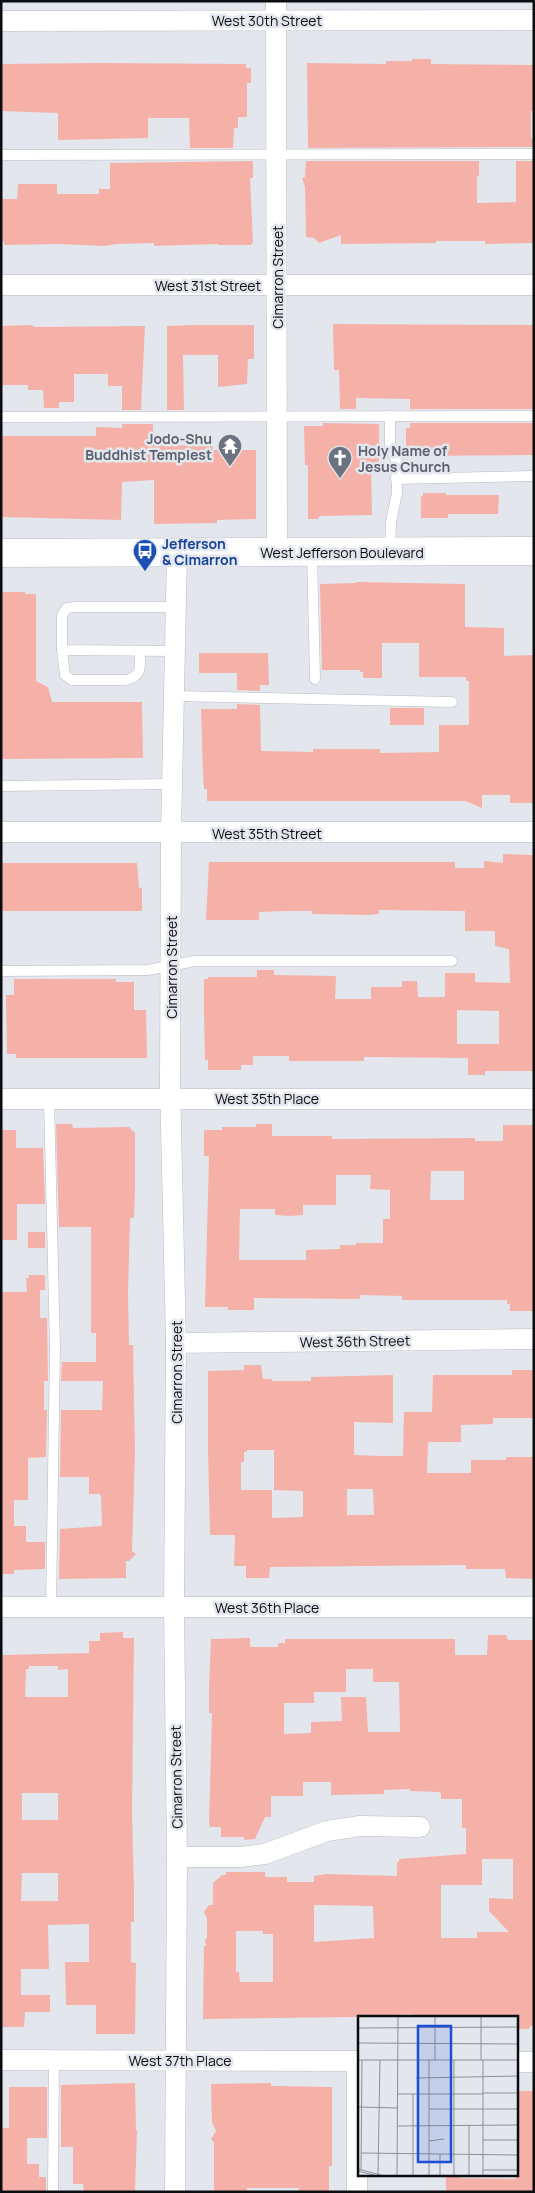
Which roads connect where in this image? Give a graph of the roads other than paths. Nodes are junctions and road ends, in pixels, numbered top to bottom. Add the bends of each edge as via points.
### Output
1 (277, 10) edge
2 (534, 20) edge
3 (1, 21) edge
4 (534, 154) edge
5 (1, 155) edge
6 (277, 155) junction
7 (1, 285) edge
8 (277, 285) junction
9 (534, 285) edge
10 (277, 416) junction
11 (390, 416) junction
12 (534, 416) edge
13 (1, 417) edge
14 (534, 476) edge
15 (396, 478) junction
16 (534, 551) edge
17 (277, 552) junction
18 (312, 552) junction
19 (390, 552) junction
20 (1, 553) edge
21 (177, 553) junction
22 (176, 606) junction
23 (62, 650) junction
24 (140, 651) junction
25 (176, 651) junction
26 (315, 678) dead end
27 (175, 696) junction
28 (452, 702) dead end
29 (173, 784) junction
30 (1, 786) edge
31 (1, 832) edge
32 (534, 832) edge
33 (171, 833) junction
34 (452, 961) dead end
35 (171, 965) junction
36 (1, 971) edge
37 (170, 1098) junction
38 (49, 1099) junction
39 (534, 1099) edge
40 (1, 1100) edge
41 (534, 1339) edge
42 (176, 1343) junction
43 (1, 1606) edge
44 (51, 1606) junction
45 (174, 1607) junction
46 (534, 1607) edge
47 (420, 1826) dead end
48 (177, 1857) junction
49 (174, 2059) junction
50 (1, 2060) edge
51 (54, 2060) junction
52 (358, 2061) edge
53 (518, 2062) edge
54 (534, 2062) edge
55 (53, 2192) edge
56 (175, 2192) edge
57 (357, 2192) edge

1 - 2 street, West 30th Street
1 - 3 street, West 30th Street
1 - 6 street, Cimarron Street
4 - 6 lane
5 - 6 lane
6 - 8 street, Cimarron Street
7 - 8 street, West 31st Street
8 - 9 street, West 31st Street
8 - 10 street, Cimarron Street
10 - 11 lane
10 - 13 lane
10 - 17 street, Cimarron Street
11 - 12 lane
11 - 15 lane via 390,446 396,460
14 - 15 lane
15 - 19 lane
16 - 19 main road, West Jefferson Boulevard
17 - 18 main road, West Jefferson Boulevard
17 - 21 main road, West Jefferson Boulevard
18 - 19 main road, West Jefferson Boulevard
18 - 26 lane
20 - 21 main road, West Jefferson Boulevard
21 - 22 street, Cimarron Street
22 - 23 lane via 67,608 62,615
22 - 25 street, Cimarron Street
23 - 24 lane
23 - 24 lane via 65,675 72,680 134,678 140,671
24 - 25 lane
25 - 27 street, Cimarron Street
27 - 28 lane
27 - 29 street, Cimarron Street
29 - 30 lane
29 - 33 street, Cimarron Street
31 - 33 street, West 35th Street
32 - 33 street, West 35th Street
33 - 35 street, Cimarron Street
34 - 35 lane via 195,961
35 - 36 lane via 148,970
35 - 37 street, Cimarron Street
37 - 38 street, West 35th Place
37 - 39 street, West 35th Place
37 - 42 street, Cimarron Street
38 - 40 street, West 35th Place
38 - 44 lane via 55,1348
41 - 42 street, West 36th Street
42 - 45 street, Cimarron Street
43 - 44 street, West 36th Place
44 - 45 street, West 36th Place
45 - 46 street, West 36th Place
45 - 48 street, Cimarron Street
47 - 48 street via 360,1826 328,1831 265,1854
48 - 49 street, Cimarron Street
49 - 51 street, West 37th Place
49 - 52 street, West 37th Place
49 - 56 street, Cimarron Street
50 - 51 street, West 37th Place
51 - 55 lane
52 - 57 street
53 - 54 street

